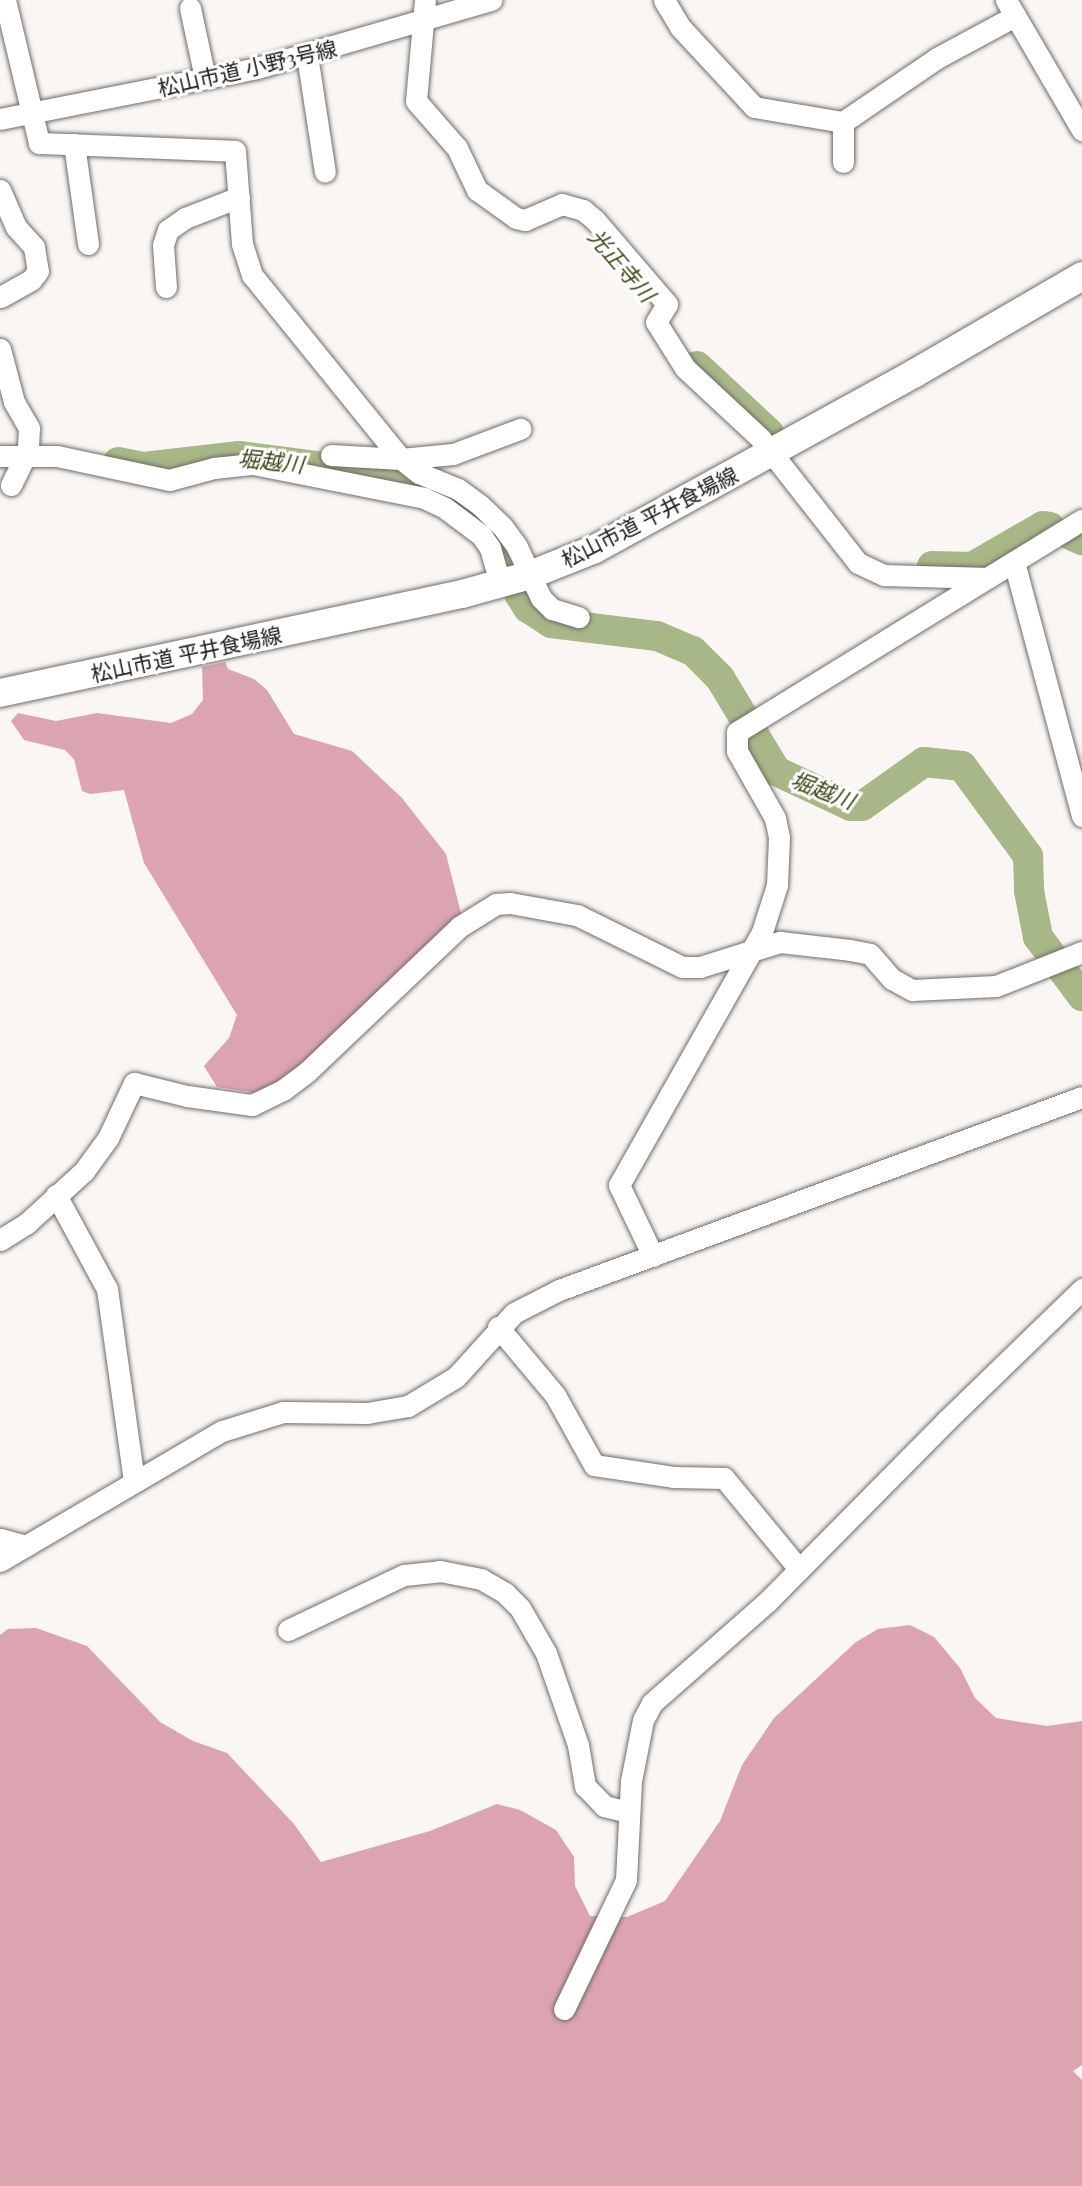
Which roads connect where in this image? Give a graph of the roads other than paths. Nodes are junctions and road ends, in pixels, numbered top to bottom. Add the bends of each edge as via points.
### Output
1 (5, 0) edge
2 (491, 0) edge
3 (664, 0) edge
4 (190, 8) dead end
5 (1010, 8) edge
6 (424, 10) edge
7 (307, 55) junction
8 (205, 78) junction
9 (31, 113) junction
10 (0, 119) edge
11 (843, 122) junction
12 (1082, 130) edge
13 (74, 144) junction
14 (843, 162) dead end
15 (325, 172) dead end
16 (0, 190) edge
17 (239, 197) junction
18 (88, 244) dead end
19 (1082, 276) edge
20 (166, 287) dead end
21 (0, 297) edge
22 (0, 349) edge
23 (520, 429) dead end
24 (28, 446) junction
25 (772, 452) junction
26 (331, 455) dead end
27 (0, 456) edge
28 (401, 459) junction
29 (376, 473) junction
30 (11, 485) dead end
31 (1082, 520) edge
32 (1014, 562) junction
33 (530, 575) junction
34 (987, 578) junction
35 (500, 583) junction
36 (579, 617) dead end
37 (0, 693) edge
38 (1082, 816) edge
39 (749, 951) junction
40 (1082, 952) edge
41 (1082, 1097) edge
42 (56, 1195) junction
43 (0, 1240) edge
44 (653, 1256) junction
45 (1082, 1289) edge
46 (498, 1328) junction
47 (134, 1480) junction
48 (0, 1539) edge
49 (26, 1546) junction
50 (0, 1561) edge
51 (799, 1569) junction
52 (288, 1630) dead end
53 (628, 1812) junction
54 (564, 2009) dead end

1 - 9 street
2 - 6 street, 松山市道 小野3号線
3 - 11 street via 680,27 754,107
4 - 8 street
5 - 11 street
5 - 12 street
6 - 7 street, 松山市道 小野3号線
6 - 25 street via 416,101 457,148 477,190 516,218 525,220 554,205 583,210 645,274 667,304 656,322 685,368 741,417
7 - 8 street, 松山市道 小野3号線
7 - 15 street
8 - 9 street, 松山市道 小野3号線
9 - 10 street, 松山市道 小野3号線
9 - 13 street via 39,142
11 - 14 street
13 - 17 street via 235,151
13 - 18 street
16 - 21 street via 16,226 34,247 38,271 32,280
17 - 20 street via 184,218 165,234
17 - 28 street via 242,244 252,275
19 - 25 street, 松山市道 平井食場線
22 - 24 street
23 - 28 street via 453,454
24 - 27 street
24 - 29 street via 169,480 214,468 253,464
24 - 30 street
25 - 33 street, 松山市道 平井食場線 via 595,549
25 - 34 street via 858,563 873,573
26 - 29 street
28 - 29 street
28 - 33 street via 419,473 458,489 502,526
29 - 35 street via 462,519 490,548
31 - 32 street
32 - 34 street
32 - 38 street
33 - 35 street, 松山市道 平井食場線
33 - 36 street via 541,598 552,609
34 - 39 street via 737,732 737,751 769,802 779,837 777,885 762,932
35 - 37 street, 松山市道 平井食場線
39 - 40 street via 780,942 870,954 892,979 912,990 996,986
39 - 42 street via 700,967 682,968 577,915 496,904 459,927 308,1071 283,1090 252,1105 187,1096 134,1083 94,1158
39 - 44 street via 619,1185
41 - 44 street
42 - 43 street via 26,1224
42 - 47 street via 107,1289
44 - 46 street via 559,1290 514,1313
45 - 51 street
46 - 47 street via 456,1377 426,1398 367,1413 305,1410 247,1420
46 - 51 street via 555,1395 594,1465 673,1477 724,1478
47 - 49 street
48 - 49 street
49 - 50 street
51 - 53 street via 652,1703 643,1720
52 - 53 street via 404,1575 440,1571 481,1579 505,1593 520,1608 546,1653 578,1745 585,1786 604,1806
53 - 54 street via 626,1880

